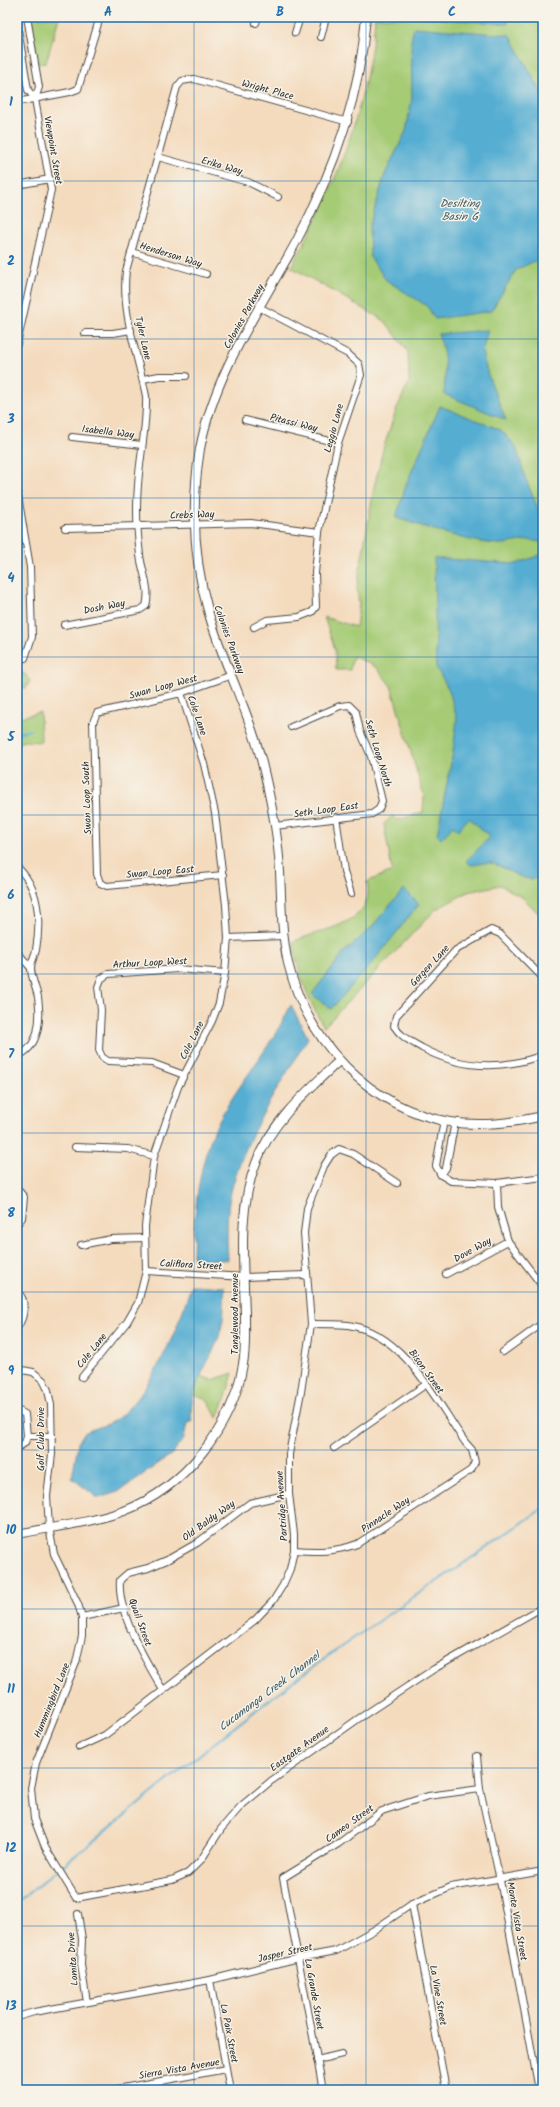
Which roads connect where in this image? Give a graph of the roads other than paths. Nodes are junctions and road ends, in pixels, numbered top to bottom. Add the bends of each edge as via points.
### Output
1 (27, 17) edge
2 (100, 17) edge
3 (300, 17) edge
4 (326, 17) edge
5 (366, 17) edge
6 (17, 23) edge
7 (295, 33) dead end
8 (321, 37) dead end
9 (182, 81) joint
10 (35, 99) junction
11 (17, 102) edge
12 (348, 122) junction
13 (158, 157) junction
14 (50, 179) junction
15 (17, 185) edge
16 (278, 197) dead end
17 (131, 252) junction
18 (206, 274) dead end
19 (259, 306) junction
20 (131, 330) junction
21 (85, 333) dead end
22 (17, 344) edge
23 (186, 376) dead end
24 (143, 379) junction
25 (245, 420) dead end
26 (72, 437) dead end
27 (338, 443) junction
28 (142, 445) junction
29 (17, 490) edge
30 (194, 524) junction
31 (136, 526) junction
32 (64, 528) dead end
33 (319, 532) junction
34 (146, 606) joint
35 (64, 624) dead end
36 (254, 628) dead end
37 (25, 658) dead end
38 (232, 676) junction
39 (181, 693) junction
40 (97, 713) joint
41 (291, 727) dead end
42 (378, 809) joint
43 (336, 817) junction
44 (275, 826) junction
45 (17, 867) edge
46 (223, 875) junction
47 (100, 883) joint
48 (351, 894) dead end
49 (283, 936) junction
50 (228, 938) junction
51 (17, 952) edge
52 (31, 968) junction
53 (226, 973) junction
54 (543, 978) edge
55 (543, 1055) edge
56 (17, 1056) edge
57 (339, 1061) junction
58 (184, 1075) junction
59 (543, 1116) edge
60 (444, 1120) junction
61 (455, 1122) junction
62 (75, 1147) dead end
63 (154, 1156) junction
64 (441, 1175) junction
65 (543, 1177) edge
66 (397, 1183) dead end
67 (497, 1183) junction
68 (17, 1189) edge
69 (17, 1224) edge
70 (145, 1238) junction
71 (508, 1241) junction
72 (80, 1245) dead end
73 (146, 1271) junction
74 (446, 1274) dead end
75 (307, 1275) junction
76 (244, 1277) junction
77 (543, 1287) edge
78 (17, 1291) edge
79 (543, 1323) edge
80 (311, 1324) junction
81 (17, 1328) edge
82 (503, 1352) dead end
83 (17, 1369) edge
84 (82, 1377) dead end
85 (425, 1384) junction
86 (17, 1410) edge
87 (28, 1436) junction
88 (52, 1436) junction
89 (17, 1448) edge
90 (334, 1448) dead end
91 (475, 1462) joint
92 (289, 1494) junction
93 (49, 1527) junction
94 (17, 1534) edge
95 (294, 1550) junction
96 (120, 1580) joint
97 (543, 1607) edge
98 (124, 1608) junction
99 (82, 1617) junction
100 (163, 1690) junction
101 (79, 1747) dead end
102 (477, 1756) dead end
103 (480, 1789) junction
104 (543, 1871) edge
105 (283, 1878) joint
106 (500, 1880) junction
107 (76, 1898) joint
108 (412, 1904) junction
109 (78, 1914) dead end
110 (299, 1958) junction
111 (210, 1980) junction
112 (87, 2002) junction
113 (17, 2016) edge
114 (342, 2054) dead end
115 (317, 2060) junction
116 (226, 2069) junction
117 (112, 2090) edge
118 (230, 2090) edge
119 (323, 2090) edge
120 (446, 2090) edge
121 (539, 2090) edge

1 - 10 street, Viewpoint Street via 39,87
2 - 10 street via 78,89
3 - 7 street
4 - 8 street
5 - 12 street, Colonies Parkway via 359,72
6 - 10 street, Viewpoint Street via 28,90
9 - 12 street, Wright Place via 194,80
9 - 13 street, Tyler Lane via 177,87
10 - 11 street
10 - 14 street, Viewpoint Street
12 - 19 street, Colonies Parkway via 312,213
13 - 16 street, Erika Way via 248,182
13 - 17 street, Tyler Lane
14 - 15 street
14 - 22 street, Viewpoint Street via 51,190
17 - 18 street, Henderson Way
17 - 20 street, Tyler Lane via 124,285
19 - 27 street, Leggio Lane via 348,354 359,364 361,376
19 - 30 street, Colonies Parkway via 220,383 207,417 194,491
20 - 21 street
20 - 24 street, Tyler Lane
23 - 24 street
24 - 28 street, Tyler Lane via 146,412
25 - 27 street, Pitassi Way
26 - 28 street, Isabella Way
27 - 33 street, Leggio Lane
28 - 31 street, Tyler Lane
29 - 37 street via 30,567 32,637
30 - 31 street, Crebs Way
30 - 33 street, Crebs Way via 251,523
30 - 38 street, Colonies Parkway via 198,566 209,616
31 - 32 street, Crebs Way
31 - 34 street, Tyler Lane via 142,570 149,596
33 - 36 street, Leggio Lane via 315,573 316,607 312,612 299,617 267,620
34 - 35 street, Dosh Way via 140,610
38 - 39 street, Swan Loop West
38 - 44 street, Colonies Parkway via 259,752
39 - 40 street, Swan Loop West
39 - 46 street, Cole Lane via 210,786
40 - 47 street, Swan Loop South via 93,722
41 - 42 street, Seth Loop North via 340,706 349,705 356,712 375,772 382,801
42 - 43 street, Seth Loop East via 372,814
43 - 44 street, Seth Loop East
43 - 48 street via 344,871
44 - 49 street, Colonies Parkway
45 - 52 street via 27,876 36,893 38,932
46 - 47 street, Swan Loop East via 106,886
46 - 50 street, Cole Lane
49 - 50 street
49 - 57 street, Colonies Parkway via 294,984 302,1004 315,1028
50 - 53 street, Cole Lane
51 - 52 street
52 - 56 street via 38,998 38,1031 32,1045
53 - 58 street, Cole Lane via 212,1022
53 - 58 street, Arthur Loop West via 178,969 108,974 101,979 98,987 101,1010 99,1050 102,1057 108,1061 152,1063
54 - 55 street, Gorgen Lane via 500,934 491,930 456,950 396,1016 394,1026 400,1036 432,1053 447,1060 474,1066 500,1066 525,1062
57 - 60 street, Colonies Parkway via 367,1085 390,1100 422,1115
57 - 76 street, Tanglewood Avenue via 308,1089 278,1124 256,1162 246,1193 243,1231
58 - 63 street, Cole Lane via 172,1101
59 - 61 street, Colonies Parkway via 491,1124
60 - 61 street, Colonies Parkway
60 - 64 street via 436,1166
61 - 64 street via 446,1168
62 - 63 street via 128,1149
63 - 70 street, Cole Lane
64 - 67 street via 451,1181
65 - 67 street
66 - 75 street, Partridge Avenue via 353,1154 339,1149 331,1155 307,1208 304,1233
67 - 71 street via 498,1207
68 - 69 street via 24,1197 22,1218
70 - 72 street via 111,1239
70 - 73 street, Cole Lane
71 - 74 street, Dove Way
71 - 77 street
73 - 76 street, Califlora Street
73 - 84 street, Cole Lane via 138,1303 127,1322
75 - 76 street, Califlora Street
75 - 80 street, Partridge Avenue
76 - 93 street, Tanglewood Avenue via 246,1341 243,1366 228,1413 207,1449 162,1491 126,1510 100,1518
78 - 81 street via 21,1295 24,1307 23,1320
79 - 82 street
80 - 85 street, Bison Street via 348,1325 384,1338 398,1349
80 - 92 street, Partridge Avenue via 289,1454
83 - 88 street, Golf Club Drive via 32,1372 43,1380 48,1390
85 - 90 street
85 - 91 street, Bison Street via 472,1450
86 - 87 street via 25,1414
87 - 88 street
87 - 89 street via 25,1443
88 - 93 street, Golf Club Drive via 47,1496
91 - 95 street, Pinnacle Way via 471,1470 357,1544 325,1552
92 - 95 street, Partridge Avenue
92 - 96 street, Old Baldy Way via 250,1503 197,1543 148,1568 128,1573
93 - 94 street, Tanglewood Avenue
93 - 99 street, Hummingbird Lane via 54,1554
95 - 100 street, Partridge Avenue via 290,1569 273,1601 255,1620
96 - 98 street, Quail Street via 119,1590
97 - 107 street, Eastgate Avenue via 472,1647 358,1718 271,1781 241,1806 221,1829 201,1860 188,1873 172,1880
98 - 99 street
98 - 100 street, Quail Street via 139,1649
99 - 107 street, Hummingbird Lane via 82,1636 76,1663 36,1763 31,1788 34,1819 44,1848
100 - 101 street, Partridge Avenue via 105,1735
102 - 103 street, Monte Vista Street
103 - 105 street, Cameo Street via 428,1796 382,1811 338,1844
103 - 106 street, Monte Vista Street
104 - 106 street, Jasper Street
105 - 110 street, La Grande Street
106 - 108 street, Jasper Street via 451,1887
106 - 121 street, Monte Vista Street
108 - 110 street, Jasper Street via 374,1930 336,1951
108 - 120 street, La Vine Street
109 - 112 street, Lomita Drive via 82,1940 81,1964
110 - 111 street, Jasper Street
110 - 115 street, La Grande Street
111 - 112 street, Jasper Street
111 - 116 street, La Paix Street
112 - 113 street, Jasper Street
114 - 115 street
115 - 119 street, La Grande Street
116 - 117 street, Sierra Vista Avenue
116 - 118 street, La Paix Street

